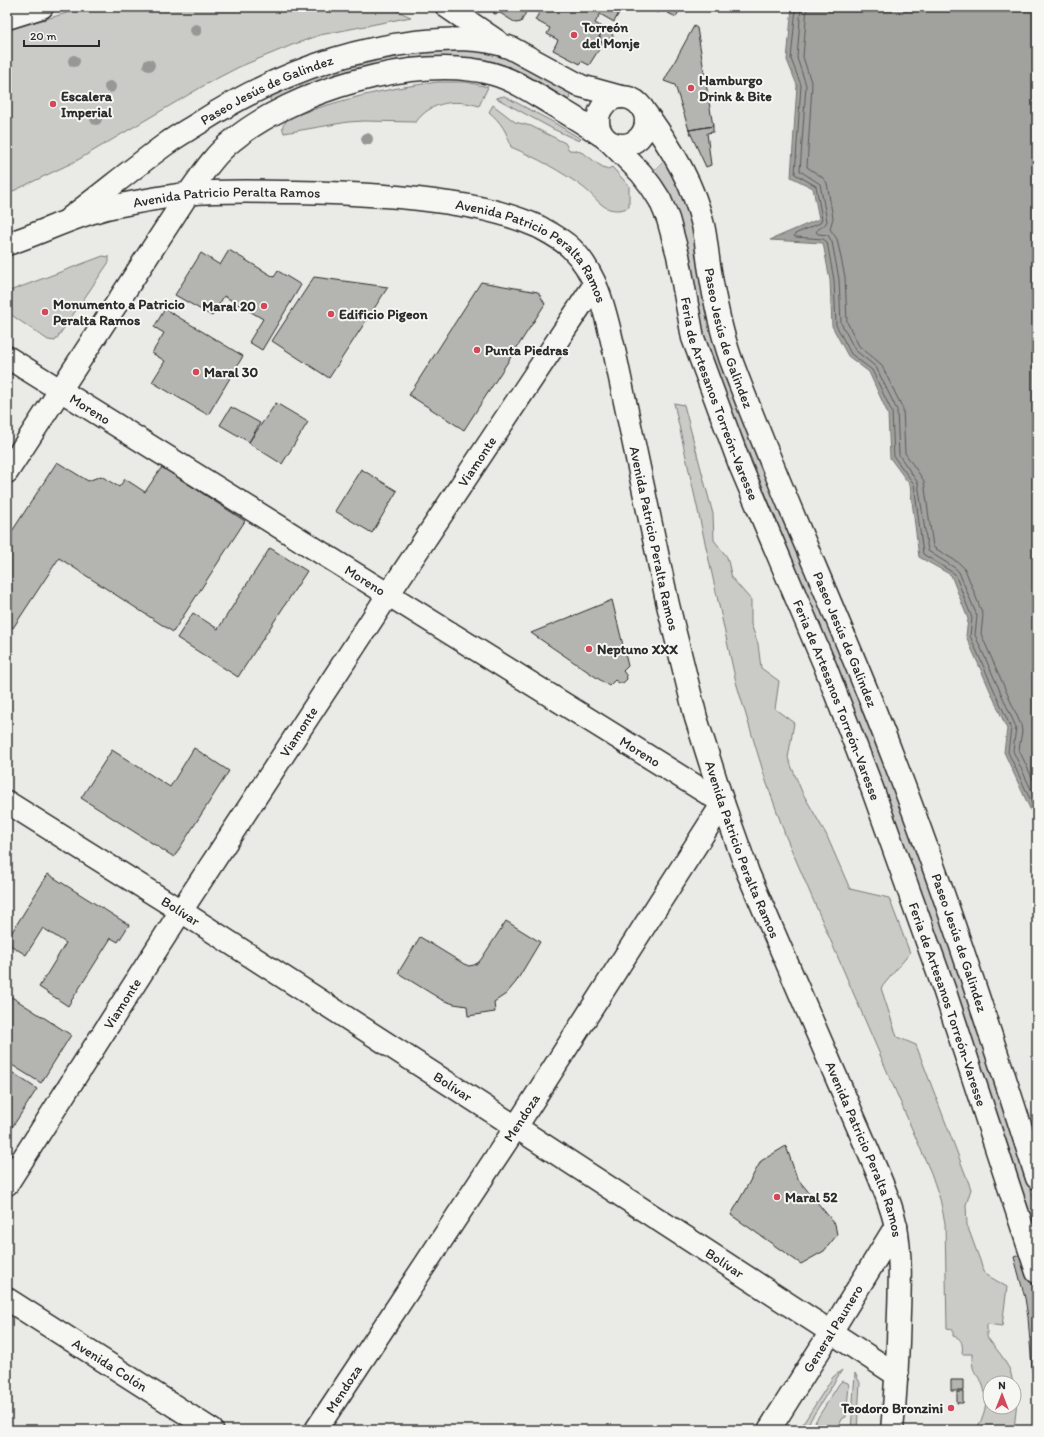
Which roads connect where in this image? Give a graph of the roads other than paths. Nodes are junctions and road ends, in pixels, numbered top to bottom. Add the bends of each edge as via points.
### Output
1 (42, 7) edge
2 (447, 7) edge
3 (7, 18) edge
4 (501, 44) junction
5 (621, 97) junction
6 (642, 108) junction
7 (606, 139) junction
8 (188, 194) junction
9 (64, 222) junction
10 (7, 244) edge
11 (595, 284) junction
12 (7, 357) edge
13 (60, 390) junction
14 (7, 472) edge
15 (388, 594) junction
16 (7, 802) edge
17 (723, 803) junction
18 (181, 911) junction
19 (516, 1126) junction
20 (1037, 1178) edge
21 (7, 1184) edge
22 (896, 1226) junction
23 (1037, 1272) edge
24 (7, 1299) edge
25 (831, 1332) junction
26 (897, 1375) junction
27 (212, 1430) edge
28 (316, 1430) edge
29 (769, 1430) edge
30 (892, 1430) edge

1 - 3 street
2 - 4 street, Paseo Jesús de Galindez
4 - 5 street, Paseo Jesús de Galindez via 580,86
4 - 9 street, Paseo Jesús de Galindez via 459,39 402,44 362,50 293,73 225,106 166,144
5 - 6 street via 633,100
5 - 7 street via 610,100 600,110 598,128
6 - 7 street via 646,123 640,137 628,145 620,146
6 - 20 street, Paseo Jesús de Galindez via 676,158 696,204 703,225 714,296 730,358 901,780 953,924
7 - 8 street, Paseo Jesús de Galindez via 541,97 500,76 459,68 394,73 358,80 280,110 231,142
7 - 23 street, Feria de Artesanos Torreón-Varesse via 641,173 660,200 668,219 678,255 693,338 740,465 825,666 878,802 944,989
8 - 9 street, Avenida Patricio Peralta Ramos via 109,208
8 - 11 street, Avenida Patricio Peralta Ramos via 343,193 414,197 481,208 523,220 549,232 571,247 584,263
8 - 13 street, Paseo Jesús de Galindez
9 - 10 street, Avenida Patricio Peralta Ramos
11 - 15 street, Viamonte
11 - 17 street, Avenida Patricio Peralta Ramos via 613,345 668,605 696,718
12 - 13 street, Moreno
13 - 14 street, Paseo Jesús de Galindez
13 - 15 street, Moreno
15 - 17 street, Moreno
15 - 18 street, Viamonte
16 - 18 street, Bolívar
17 - 19 street, Mendoza
17 - 22 street, Avenida Patricio Peralta Ramos via 748,873 879,1175
18 - 19 street, Bolívar
18 - 21 street, Viamonte
19 - 25 street, Bolívar
19 - 28 street, Mendoza
22 - 25 street, General Paunero
22 - 26 street, Avenida Patricio Peralta Ramos via 900,1284
24 - 27 street, Avenida Colón
25 - 26 street, Bolívar
25 - 29 street, General Paunero
26 - 30 street, Avenida Patricio Peralta Ramos

